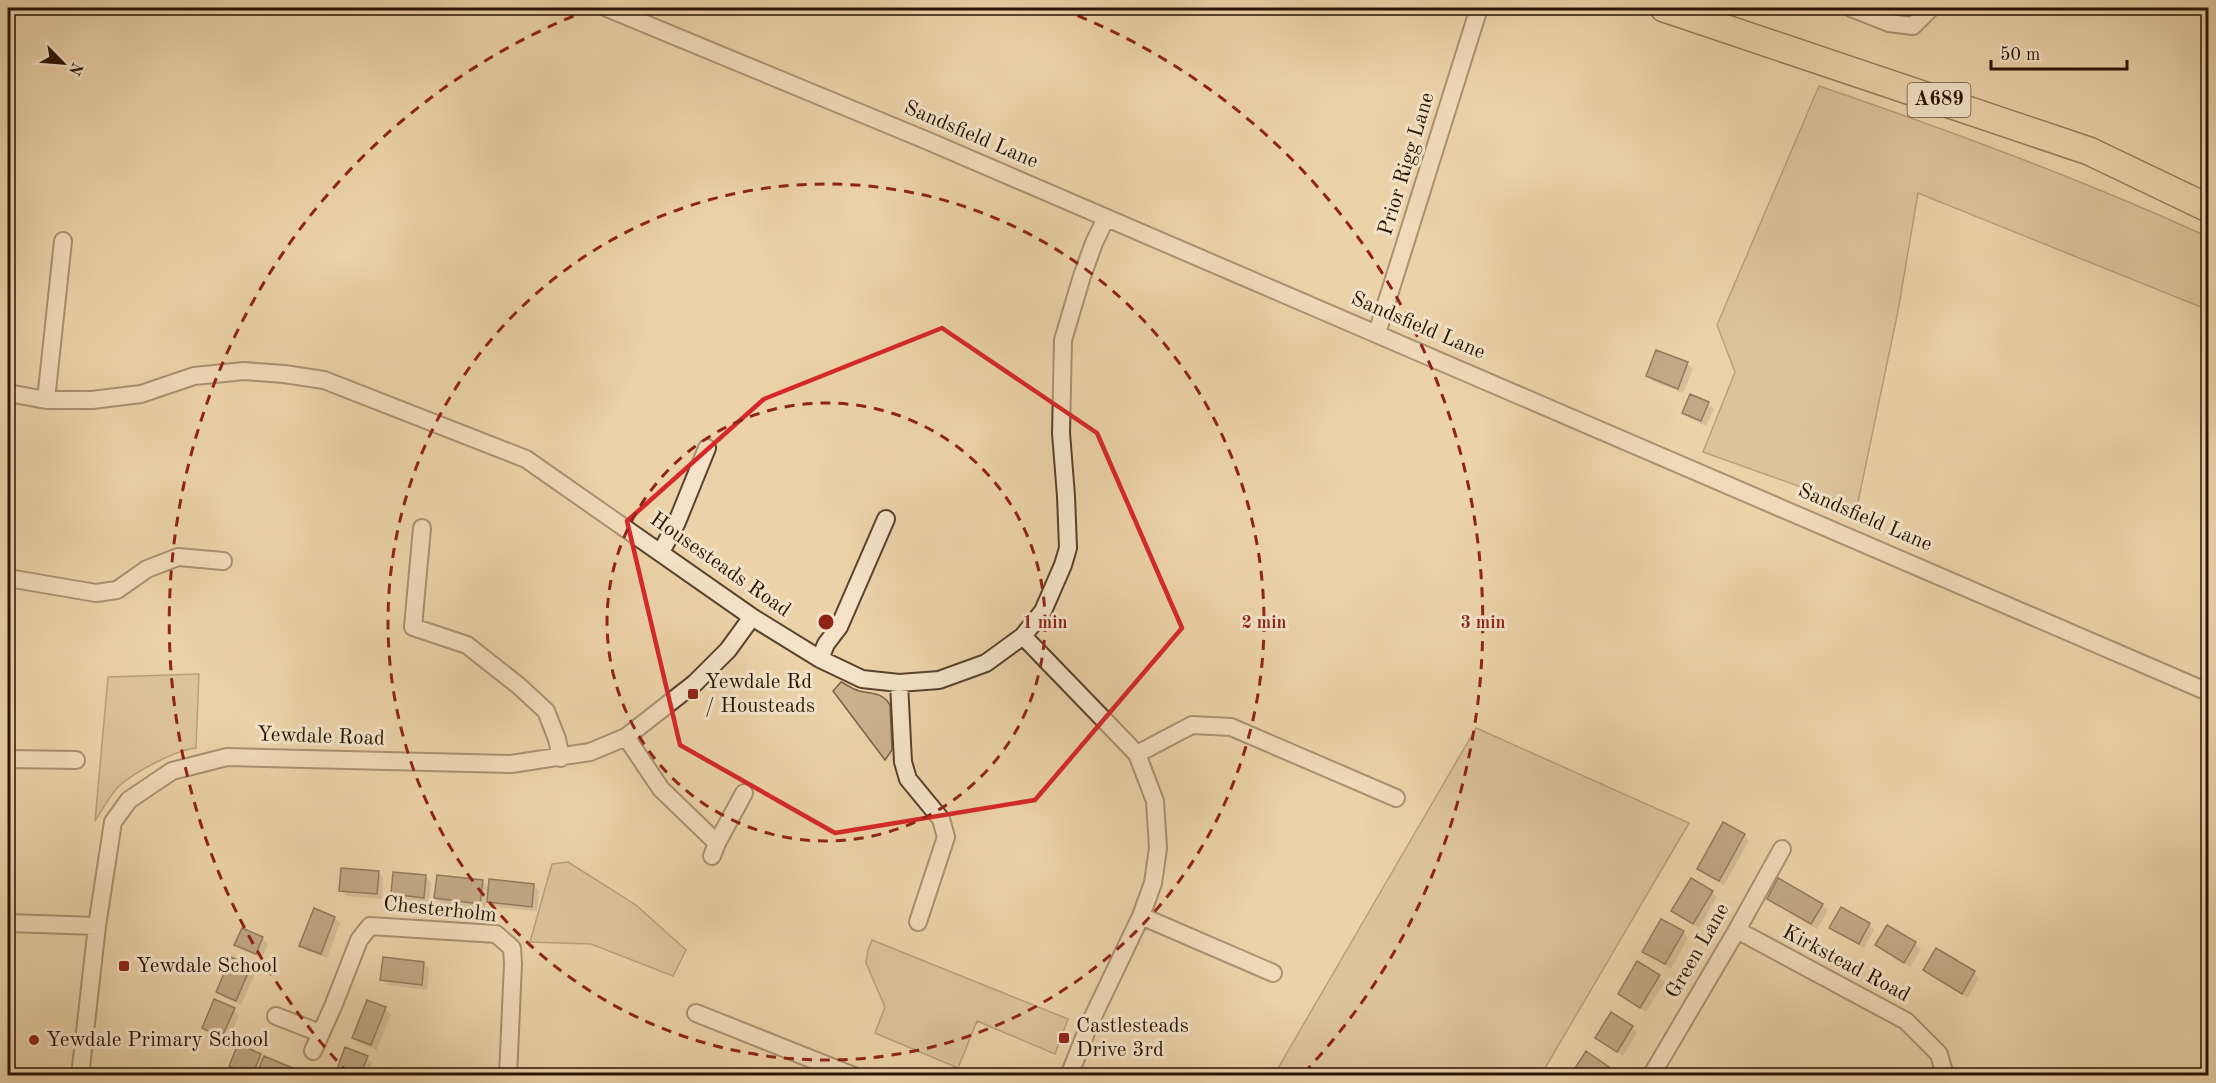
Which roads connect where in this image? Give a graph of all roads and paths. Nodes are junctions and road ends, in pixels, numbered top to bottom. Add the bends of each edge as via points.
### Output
1 (607, 8) edge
2 (1664, 8) edge
3 (1851, 8) edge
4 (1931, 8) edge
5 (1478, 11) edge
6 (2208, 208) edge
7 (1106, 218) junction
8 (63, 241) dead end
9 (1377, 333) junction
10 (8, 393) edge
11 (46, 400) junction
12 (707, 448) dead end
13 (886, 519) dead end
14 (422, 528) dead end
15 (661, 552) junction
16 (223, 561) dead end
17 (8, 578) edge
18 (752, 617) junction
19 (1023, 636) junction
20 (820, 659) junction
21 (899, 683) junction
22 (2208, 692) edge
23 (626, 736) junction
24 (1137, 754) junction
25 (561, 758) junction
26 (8, 759) edge
27 (76, 760) dead end
28 (744, 793) dead end
29 (1396, 798) dead end
30 (1782, 849) dead end
31 (1141, 916) junction
32 (918, 922) dead end
33 (8, 923) edge
34 (97, 926) junction
35 (1737, 930) junction
36 (1273, 973) dead end
37 (696, 1013) dead end
38 (276, 1016) dead end
39 (320, 1033) junction
40 (313, 1051) dead end
41 (80, 1076) edge
42 (508, 1076) edge
43 (854, 1076) edge
44 (1069, 1076) edge
45 (1651, 1076) edge
46 (1945, 1076) edge

1 - 7 street, Sandsfield Lane
2 - 6 highway, A689 via 2089,151
3 - 4 street via 1889,23 1913,26
5 - 9 street, Prior Rigg Lane
7 - 9 street, Sandsfield Lane
7 - 19 street, Housesteads Road via 1082,276 1063,340 1061,433 1068,548 1043,611
8 - 11 street
9 - 22 street, Sandsfield Lane
10 - 11 street, Housesteads Road
11 - 15 street, Housesteads Road via 141,394 194,375 244,371 324,380 526,459
12 - 15 street
13 - 20 street via 839,627
14 - 25 street via 413,627 467,645 519,686 546,711
15 - 18 street, Housesteads Road
16 - 17 street via 178,557 147,569 117,590 96,593
18 - 20 street, Housesteads Road
18 - 23 street, Yewdale Road via 728,650 695,683
19 - 21 street, Housesteads Road via 986,663 939,680
19 - 24 street
20 - 21 street, Housesteads Road via 862,679
21 - 32 street via 903,762 908,779 941,819 946,837
23 - 25 street, Yewdale Road via 590,752
23 - 28 street via 660,789 714,849
24 - 29 street via 1192,725 1231,727
24 - 31 street via 1155,801 1158,848 1153,883
25 - 34 street, Yewdale Road via 511,764 226,757 172,771 129,800 113,822
26 - 27 street
30 - 35 street, Green Lane
31 - 36 street
31 - 44 street via 1089,1024
33 - 34 street
34 - 41 street, Yewdale Road
35 - 45 street, Green Lane
35 - 46 street, Kirkstead Road via 1906,1022 1939,1054
37 - 43 street
38 - 39 street
39 - 40 street, Chesterholm
39 - 42 street, Chesterholm via 359,940 370,926 496,934 512,948

